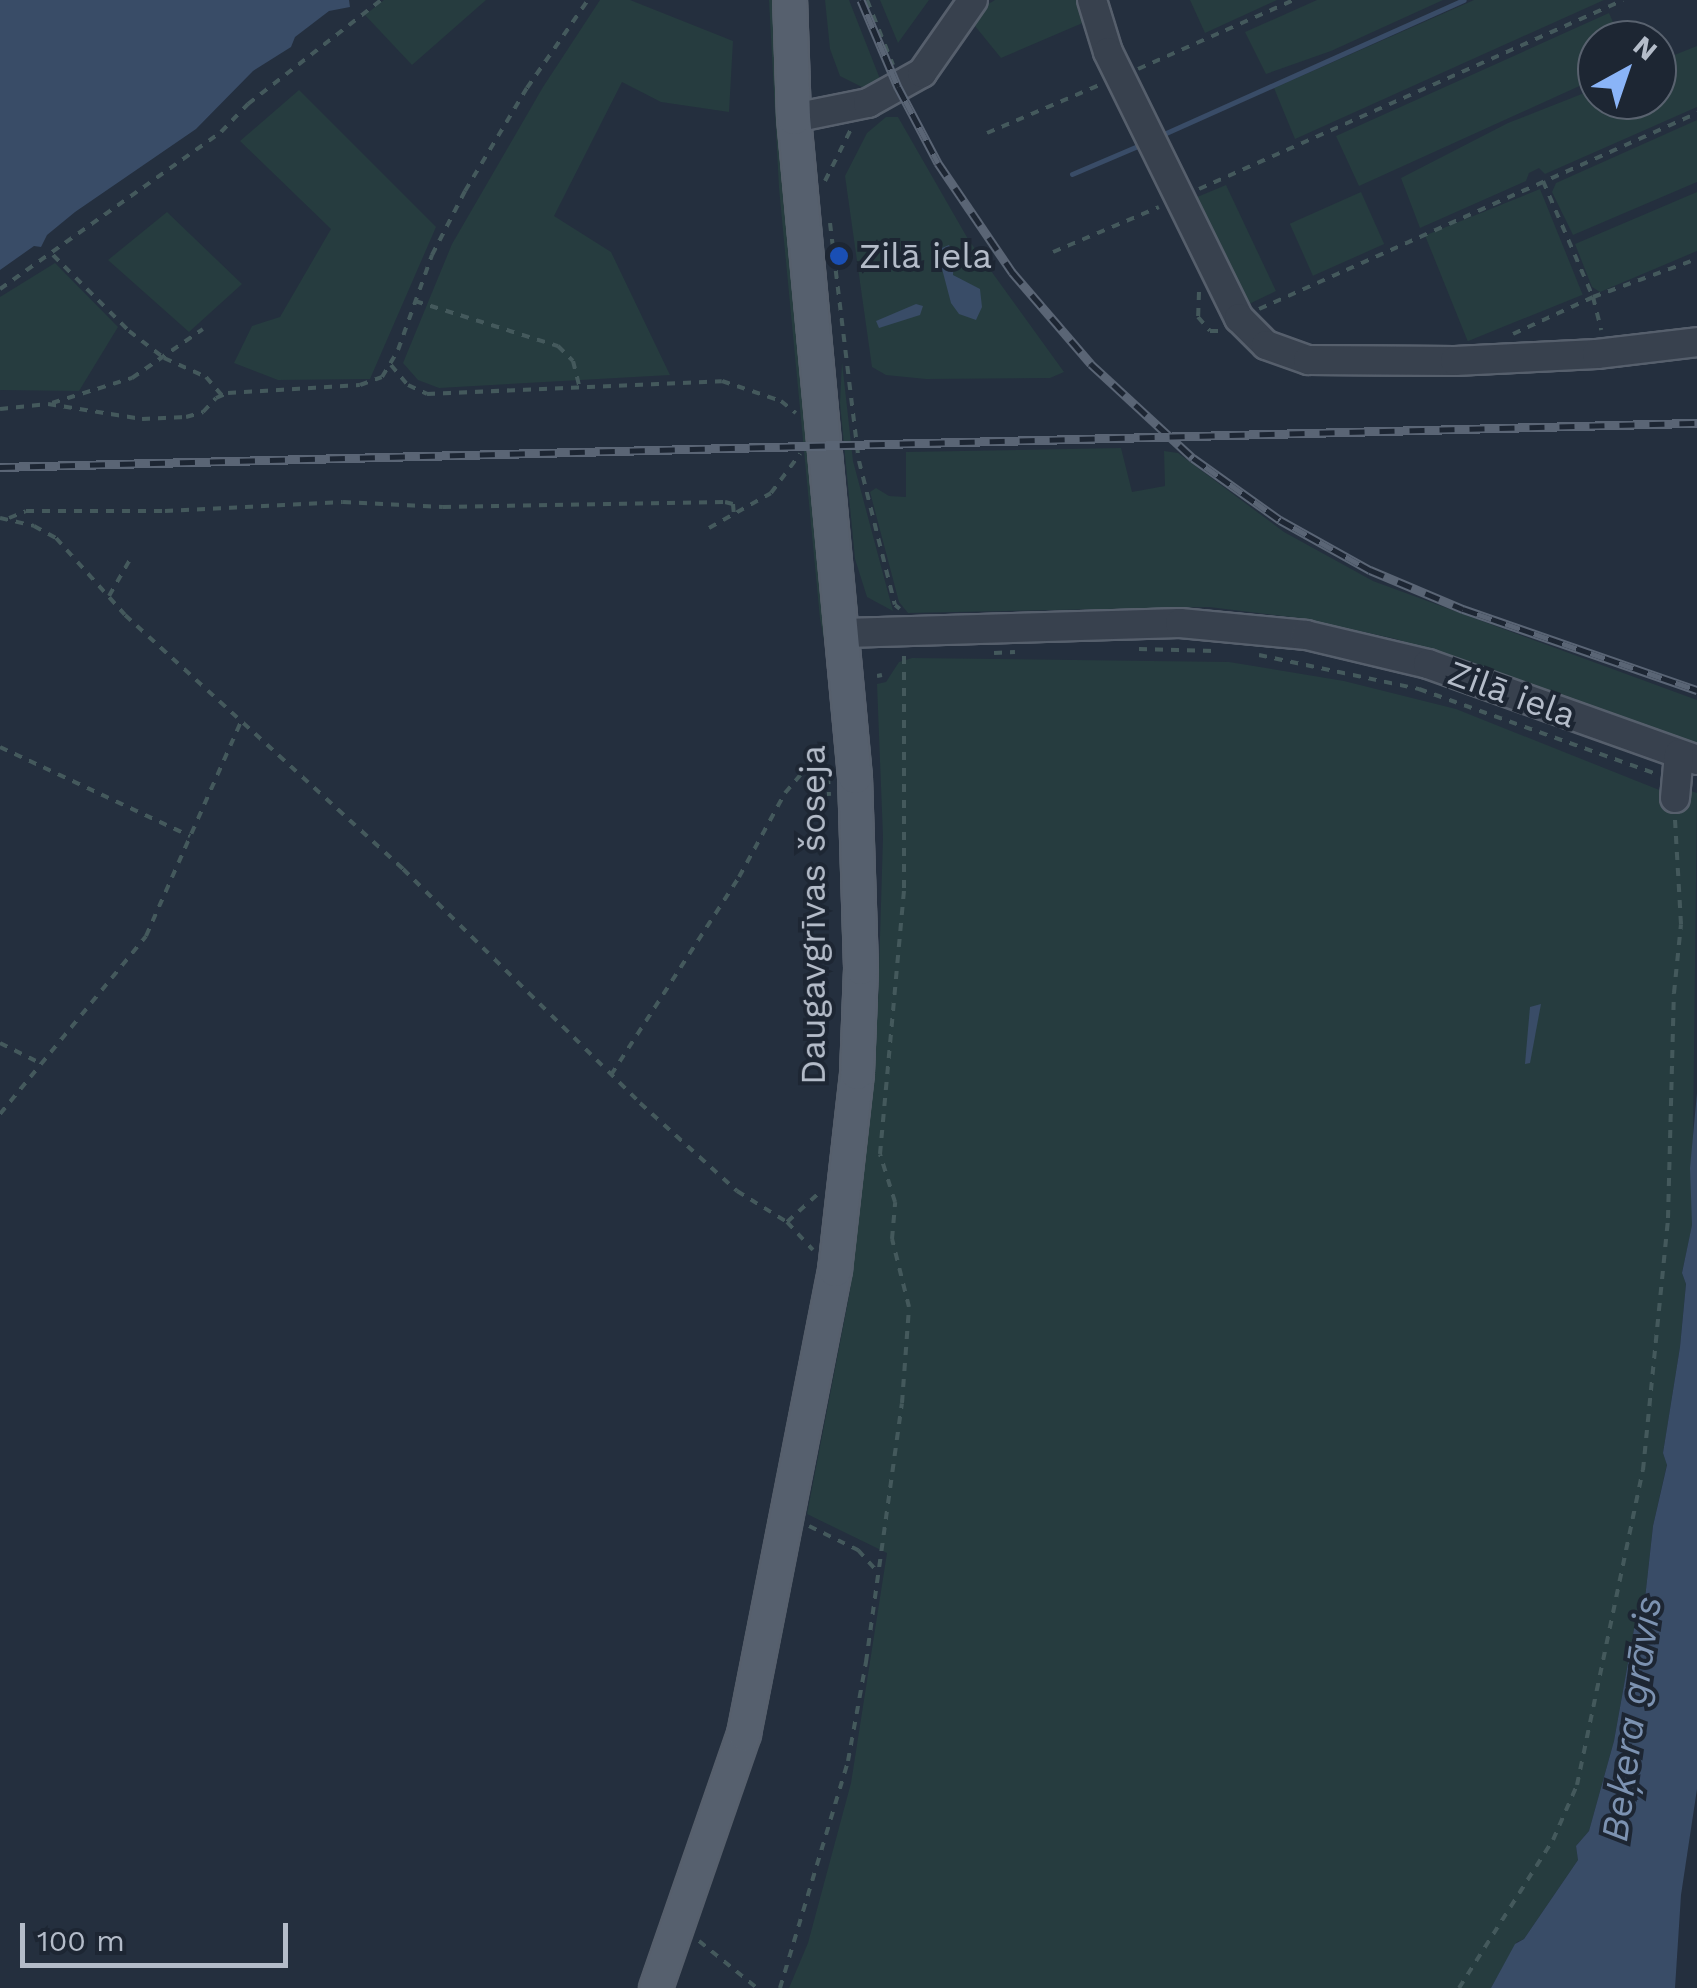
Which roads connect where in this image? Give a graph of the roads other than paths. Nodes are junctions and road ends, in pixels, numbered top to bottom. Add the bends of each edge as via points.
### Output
1 (790, 0) edge
2 (973, 0) edge
3 (1092, 0) edge
4 (794, 118) junction
5 (1697, 342) edge
6 (845, 632) junction
7 (1682, 773) edge
8 (656, 1988) edge

1 - 4 main road, Daugavgrīvas šoseja
2 - 4 street via 922,73 868,103
3 - 5 street via 1108,52 1239,318 1266,345 1308,360 1454,361
4 - 6 main road, Daugavgrīvas šoseja
6 - 7 street, Zilā iela via 1160,623 1286,632 1428,664
6 - 8 main road, Daugavgrīvas šoseja via 860,968 835,1270 744,1734

